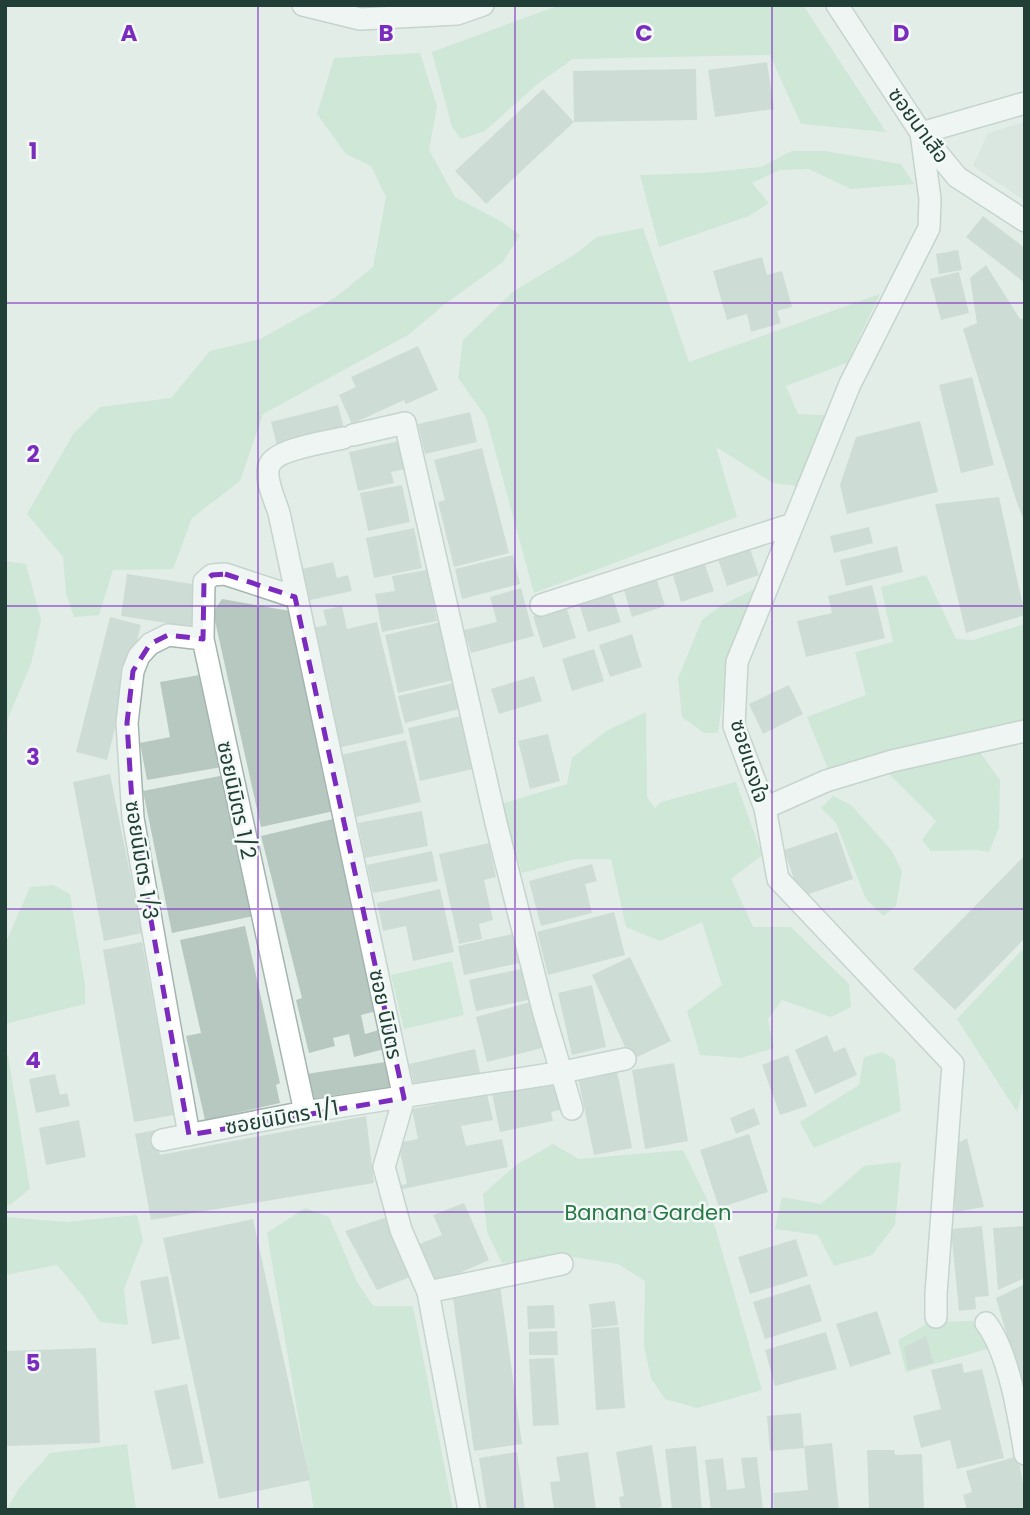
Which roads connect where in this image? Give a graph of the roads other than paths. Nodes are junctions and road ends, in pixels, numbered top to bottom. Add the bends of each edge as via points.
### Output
1 (303, 5) edge
2 (483, 5) edge
3 (837, 5) edge
4 (1025, 103) edge
5 (921, 133) junction
6 (1025, 221) edge
7 (793, 524) junction
8 (295, 597) junction
9 (541, 605) dead end
10 (203, 639) junction
11 (1025, 731) edge
12 (765, 808) junction
13 (625, 1059) dead end
14 (563, 1072) junction
15 (404, 1098) junction
16 (572, 1109) dead end
17 (305, 1112) junction
18 (189, 1135) junction
19 (162, 1140) dead end
20 (562, 1264) dead end
21 (428, 1292) junction
22 (936, 1317) dead end
23 (986, 1323) dead end
24 (1021, 1403) edge
25 (1025, 1454) edge
26 (469, 1510) edge

1 - 2 street via 360,19 457,15
3 - 5 street, ซอยนาเสือ
4 - 5 street
5 - 6 street, ซอยนาเสือ via 957,177
5 - 7 street, ซอยแรงใจ via 929,228 850,384
7 - 9 street
7 - 12 street, ซอยแรงใจ via 737,662 734,726
8 - 10 street, ซอยนิมิตร 1/2 via 225,573 212,575 204,582
8 - 14 street, ซอย นิมิตร via 268,476 270,464 290,451 405,423 496,823
8 - 15 street, ซอย นิมิตร
10 - 17 street, ซอยนิมิตร 1/2
10 - 18 street, ซอยนิมิตร 1/3 via 168,635 139,656 127,723 133,818
11 - 12 street via 892,761 826,781
12 - 22 street, ซอยแรงใจ via 778,879 953,1064
13 - 14 street, ซอยนิมิตร 1/1
14 - 15 street, ซอยนิมิตร 1/1
14 - 16 street
15 - 17 street, ซอยนิมิตร 1/1
15 - 21 street, ซอย นิมิตร via 384,1167 401,1230
17 - 18 street, ซอยนิมิตร 1/1
18 - 19 street, ซอยนิมิตร 1/1
20 - 21 street
21 - 26 street, ซอย นิมิตร
23 - 24 street
24 - 25 street

